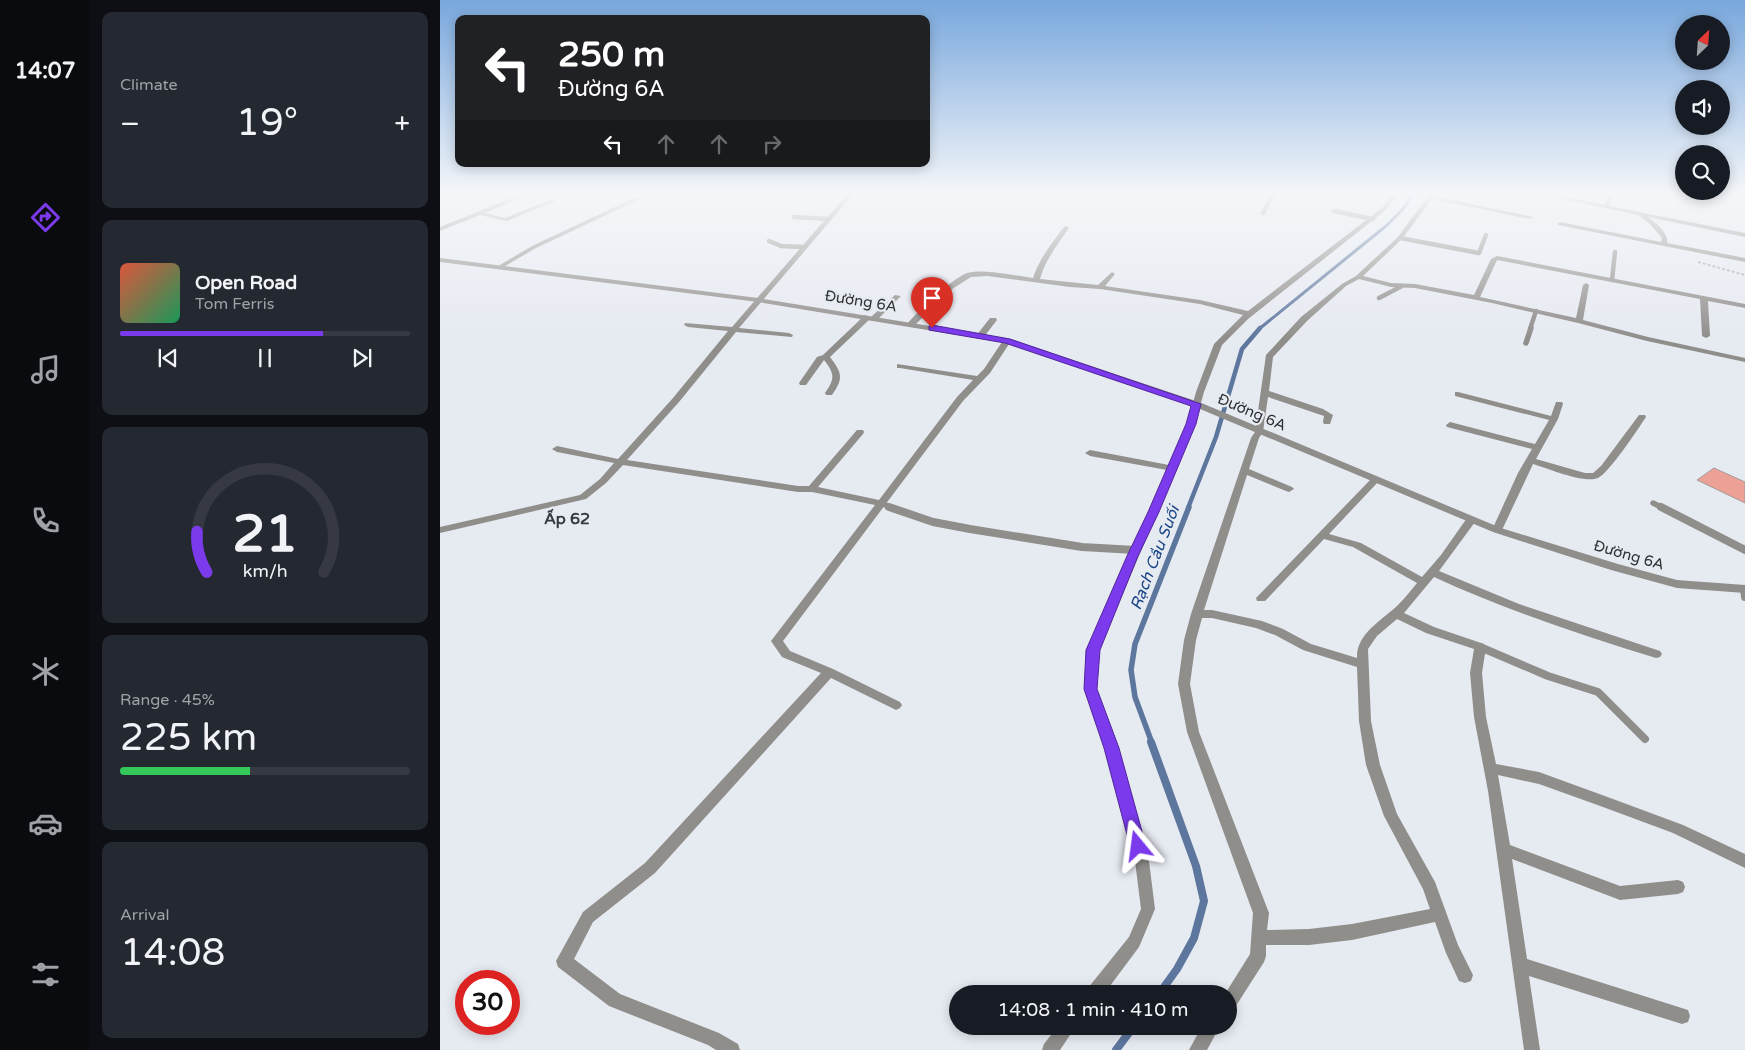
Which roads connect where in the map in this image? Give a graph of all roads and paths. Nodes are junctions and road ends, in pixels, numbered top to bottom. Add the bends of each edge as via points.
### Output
1 (549, 241) edge
2 (769, 241) dead end
3 (810, 241) edge
4 (1056, 241) edge
5 (1342, 241) edge
6 (1397, 241) edge
7 (1416, 241) edge
8 (1484, 241) edge
9 (1648, 241) edge
10 (1664, 241) edge
11 (1664, 244) junction
12 (804, 248) junction
13 (1616, 252) dead end
14 (440, 260) edge
15 (1745, 260) edge
16 (498, 268) junction
17 (1112, 274) dead end
18 (1358, 277) junction
19 (1036, 280) junction
20 (1612, 280) junction
21 (1586, 285) dead end
22 (1402, 286) junction
23 (1100, 287) junction
24 (897, 296) dead end
25 (1379, 298) dead end
26 (1476, 298) junction
27 (1704, 299) junction
28 (758, 300) junction
29 (1745, 306) edge
30 (1536, 311) junction
31 (1250, 314) junction
32 (871, 317) junction
33 (993, 320) dead end
34 (1579, 321) junction
35 (910, 324) junction
36 (688, 326) dead end
37 (735, 330) junction
38 (789, 335) dead end
39 (980, 336) junction
40 (1706, 336) dead end
41 (1007, 341) junction
42 (1526, 343) dead end
43 (826, 357) junction
44 (1745, 360) edge
45 (900, 366) dead end
46 (979, 379) junction
47 (803, 383) dead end
48 (829, 393) dead end
49 (1265, 393) junction
50 (1458, 394) dead end
51 (1558, 404) dead end
52 (1199, 406) junction
53 (1642, 417) dead end
54 (1554, 419) junction
55 (1327, 422) dead end
56 (1450, 425) dead end
57 (1256, 431) junction
58 (860, 432) dead end
59 (1538, 448) junction
60 (557, 449) dead end
61 (1090, 453) dead end
62 (1531, 460) junction
63 (622, 461) junction
64 (1172, 468) junction
65 (1245, 471) junction
66 (1375, 480) junction
67 (812, 489) junction
68 (1288, 489) dead end
69 (881, 503) junction
70 (1653, 503) dead end
71 (1471, 520) junction
72 (440, 530) edge
73 (1497, 530) junction
74 (1322, 535) junction
75 (1135, 550) junction
76 (1745, 550) edge
77 (1428, 577) junction
78 (1745, 592) edge
79 (1261, 598) dead end
80 (1395, 613) junction
81 (1197, 614) junction
82 (1480, 647) junction
83 (1656, 654) dead end
84 (1362, 664) junction
85 (828, 672) junction
86 (896, 705) dead end
87 (1644, 739) dead end
88 (1490, 768) junction
89 (1504, 849) junction
90 (1745, 861) edge
91 (1678, 888) dead end
92 (1439, 914) junction
93 (1259, 938) junction
94 (1520, 965) junction
95 (1465, 975) dead end
96 (1101, 985) edge
97 (1237, 988) edge
98 (1682, 1016) dead end
99 (1061, 1035) edge
100 (1206, 1035) edge
101 (732, 1050) edge
102 (1050, 1050) edge
103 (1197, 1050) edge
104 (1532, 1050) edge

1 - 16 street
2 - 12 lane via 781,246
3 - 12 street
4 - 19 street
5 - 31 street
6 - 18 street
7 - 8 lane via 1479,253
9 - 11 street
10 - 11 street
11 - 15 street
12 - 28 street
13 - 20 lane
14 - 16 street, Đường 6A
16 - 28 street, Đường 6A
17 - 23 street
18 - 22 street
18 - 49 street via 1304,319 1269,357
19 - 23 street
19 - 35 street via 969,275 946,290
20 - 26 street via 1496,258
20 - 27 street
21 - 34 street
22 - 25 lane
22 - 26 street
23 - 31 street via 1200,302
24 - 32 street
26 - 30 street
27 - 29 street
27 - 40 street
28 - 32 street, Đường 6A
28 - 37 street
30 - 34 street
30 - 42 lane
31 - 52 street via 1218,344
32 - 35 street, Đường 6A
32 - 43 street
33 - 39 street
34 - 44 street
35 - 39 street, Đường 6A
36 - 37 street
37 - 38 street
37 - 63 street
39 - 41 street, Đường 6A
41 - 46 street
41 - 52 street, Đường 6A
43 - 47 street via 820,359
43 - 48 street via 836,370 836,383
45 - 46 street
46 - 69 street via 960,399
49 - 55 street via 1329,415
49 - 57 street
50 - 54 street
51 - 54 street
52 - 57 street, Đường 6A
52 - 64 street
53 - 62 street via 1595,476 1584,476
54 - 59 street
56 - 59 street
57 - 65 street
57 - 66 street, Đường 6A
58 - 67 street
59 - 62 street
60 - 63 street
61 - 64 street
62 - 73 street
63 - 67 street
63 - 72 street via 583,497
64 - 75 street
65 - 68 street
65 - 81 street
66 - 71 street, Đường 6A
66 - 74 street
67 - 69 street
69 - 75 lane via 893,510 975,530 1082,547
69 - 85 street via 777,641 786,654
70 - 76 lane
71 - 73 street, Đường 6A
71 - 77 street
73 - 78 street, Đường 6A via 1677,584
74 - 77 street via 1357,546
74 - 79 street
75 - 96 street via 1093,650 1090,689 1111,748 1142,861 1148,909 1134,942
77 - 80 street
77 - 83 street via 1552,622
80 - 82 street via 1430,630
80 - 84 street via 1362,648
81 - 84 street via 1258,624 1308,647
81 - 93 street via 1184,684 1193,732 1261,913
82 - 87 lane via 1548,676 1598,692
82 - 88 street via 1476,674
84 - 92 street via 1365,721 1373,765 1391,816 1430,887
85 - 86 street
85 - 101 street via 650,868 588,917 564,961 615,1000 713,1039
88 - 89 street
88 - 90 street via 1539,778 1608,803 1678,829
89 - 91 street via 1620,893
89 - 94 street
92 - 93 street via 1352,932
92 - 95 street
93 - 97 street via 1258,956
94 - 98 street
94 - 104 street
99 - 102 street
100 - 103 street

